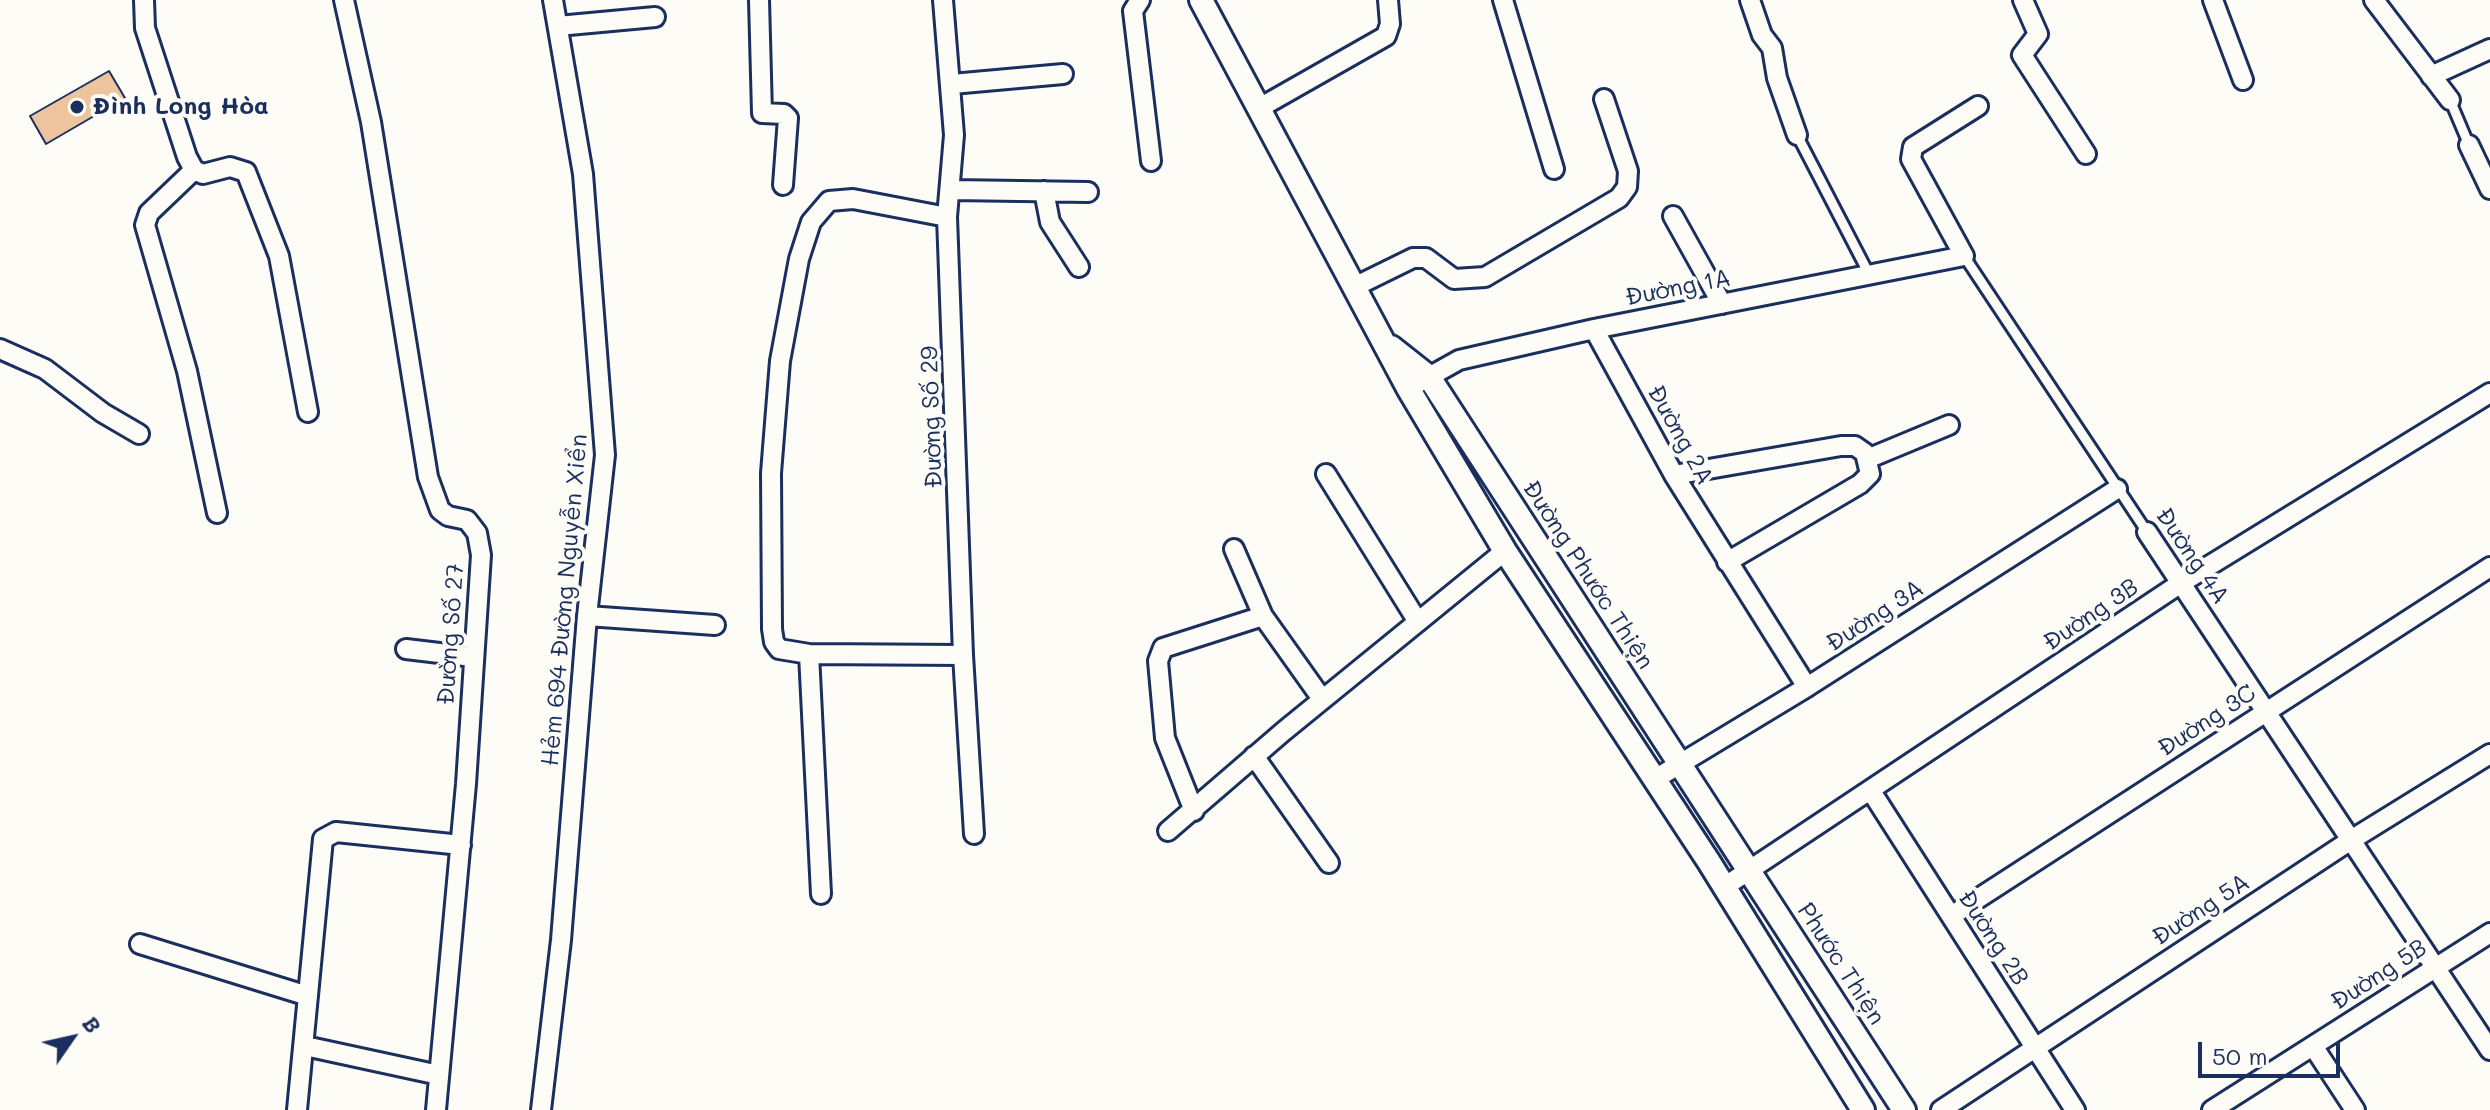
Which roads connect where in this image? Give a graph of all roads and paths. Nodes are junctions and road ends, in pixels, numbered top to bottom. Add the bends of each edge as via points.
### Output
1 (144, 0) edge
2 (344, 0) edge
3 (553, 0) edge
4 (759, 0) edge
5 (943, 0) edge
6 (1140, 0) edge
7 (1201, 0) edge
8 (1388, 0) edge
9 (1503, 0) edge
10 (1750, 0) edge
11 (2023, 0) edge
12 (2213, 0) edge
13 (2374, 0) edge
14 (655, 17) dead end
15 (558, 26) junction
16 (2490, 49) edge
17 (1063, 74) dead end
18 (2431, 76) junction
19 (2243, 80) dead end
20 (952, 84) junction
21 (1604, 99) dead end
22 (2450, 100) joint
23 (1978, 106) dead end
24 (1261, 107) junction
25 (1797, 135) joint
26 (2469, 145) joint
27 (2086, 154) dead end
28 (1151, 161) dead end
29 (1554, 169) dead end
30 (194, 170) junction
31 (2488, 182) edge
32 (783, 185) dead end
33 (952, 190) junction
34 (1044, 191) junction
35 (1088, 192) dead end
36 (1673, 216) dead end
37 (947, 217) junction
38 (1964, 256) junction
39 (1079, 267) dead end
40 (1869, 275) junction
41 (1356, 286) junction
42 (1722, 304) junction
43 (1594, 329) junction
44 (1387, 344) junction
45 (0, 349) edge
46 (1429, 377) junction
47 (1408, 388) junction
48 (2490, 393) edge
49 (308, 412) dead end
50 (1949, 425) dead end
51 (139, 434) dead end
52 (1867, 459) junction
53 (1326, 474) dead end
54 (1674, 475) junction
55 (2117, 489) junction
56 (217, 513) dead end
57 (2147, 532) joint
58 (1234, 549) dead end
59 (1505, 551) junction
60 (1727, 562) junction
61 (2490, 567) edge
62 (2181, 583) junction
63 (587, 616) junction
64 (1263, 616) junction
65 (1418, 622) junction
66 (715, 625) dead end
67 (406, 649) dead end
68 (809, 654) junction
69 (963, 655) junction
70 (473, 657) junction
71 (1807, 687) junction
72 (1322, 699) junction
73 (2266, 711) junction
74 (2490, 754) edge
75 (1254, 756) junction
76 (1678, 763) junction
77 (1655, 779) junction
78 (1871, 791) junction
79 (1194, 811) junction
80 (1168, 831) dead end
81 (974, 834) dead end
82 (2351, 840) junction
83 (461, 845) junction
84 (1732, 846) joint
85 (1329, 863) dead end
86 (1749, 871) junction
87 (1724, 887) junction
88 (821, 894) dead end
89 (1951, 916) junction
90 (2490, 933) edge
91 (140, 944) dead end
92 (2436, 968) junction
93 (308, 996) junction
94 (305, 1046) junction
95 (2313, 1046) junction
96 (2036, 1048) junction
97 (2490, 1050) edge
98 (439, 1075) junction
99 (2238, 1103) edge
100 (297, 1110) edge
101 (436, 1110) edge
102 (541, 1110) edge
103 (1863, 1110) edge
104 (1904, 1110) edge
105 (1941, 1110) edge
106 (2075, 1110) edge
107 (2212, 1110) edge
108 (2355, 1110) edge

1 - 30 street via 145,28
2 - 70 street, Đường Số 27 via 371,122 428,477 440,510 467,520 477,533 481,555
3 - 15 street, Hẻm 694 Đường Nguyễn Xiển
4 - 32 street via 762,113 788,118
5 - 20 street, Đường Số 29
6 - 28 street via 1133,11
7 - 24 street, Đường Phước Thiện
8 - 24 street via 1386,36
9 - 29 street
10 - 25 street via 1772,48
11 - 27 street via 2038,34 2022,55
12 - 19 street
13 - 18 street
14 - 15 street
15 - 63 street, Hẻm 694 Đường Nguyễn Xiển via 583,174 605,455
16 - 18 street
17 - 20 street
18 - 22 street
20 - 33 street, Đường Số 29
21 - 41 street via 1628,171 1627,187 1619,198 1485,277 1454,279 1426,258 1413,258
22 - 26 lane
23 - 38 street, Đường 4A via 1913,147 1911,159
24 - 41 street, Đường Phước Thiện
25 - 40 lane
26 - 31 street
30 - 49 street via 203,174 230,167 246,172 279,256
30 - 56 street via 149,213 145,225 187,371
33 - 34 street
33 - 37 street, Đường Số 29
34 - 35 street
34 - 39 street via 1050,222
36 - 42 street
37 - 68 street via 853,199 829,201 811,222 799,259 780,361 771,473 772,629 779,649
37 - 69 street, Đường Số 29
38 - 40 street, Đường 1A
38 - 55 lane, Đường 4A
40 - 42 street, Đường 1A
41 - 44 street, Đường Phước Thiện
42 - 43 street, Đường 1A
43 - 46 street, Đường 1A via 1459,360
43 - 54 street, Đường 2A
44 - 46 street, Đường Phước Thiện
44 - 47 street, Đường Phước Thiện
45 - 51 street via 45,369
46 - 47 street, Đường 1A
46 - 76 street, Đường Phước Thiện
47 - 59 street, Đường Phước Thiện
48 - 62 street, Đường 3B
50 - 52 street
52 - 54 street via 1855,446 1841,446
52 - 60 street via 1870,474 1860,484
53 - 65 street
54 - 60 street, Đường 2A
55 - 57 lane, Đường 4A
55 - 71 street, Đường 3A
57 - 62 street, Đường 4A
58 - 64 street
59 - 65 street
59 - 77 street, Đường Phước Thiện
60 - 71 street, Đường 2A
61 - 73 street, Đường 3C
62 - 73 street, Đường 4A
62 - 78 street, Đường 3B
63 - 66 street
63 - 102 street, Hẻm 694 Đường Nguyễn Xiển
64 - 72 street
64 - 79 street via 1168,645 1159,653 1165,738
65 - 72 street
67 - 70 street
68 - 69 street
68 - 88 street
69 - 81 street, Đường Số 29
70 - 83 street, Đường Số 27
71 - 76 street, Đường 3A
72 - 75 street
73 - 82 street, Đường 4A
73 - 89 street, Đường 3C
74 - 82 street, Đường 5A
75 - 79 street
75 - 85 street
76 - 77 street, Đường 3A
76 - 84 street, Đường Phước Thiện
77 - 87 street, Đường Phước Thiện
78 - 86 street, Đường 3B
78 - 89 street, Đường 2B
79 - 80 street
82 - 92 street, Đường 4A
82 - 96 street, Đường 5A
83 - 93 street via 336,832 323,839
83 - 98 street, Đường Số 27
84 - 86 street, Phước Thiện
86 - 87 street, Đường 3B
86 - 104 street, Phước Thiện
87 - 103 street
89 - 96 street, Đường 2B
90 - 92 street, Đường 5B
91 - 93 street
92 - 95 street, Đường 5B
92 - 97 street, Đường 4A
93 - 94 street
94 - 98 street
94 - 100 street
95 - 99 street, Đường 5B
95 - 108 street
96 - 105 street, Đường 5A
96 - 106 street, Đường 2B
98 - 101 street, Đường Số 27
99 - 107 street, Đường 5B

